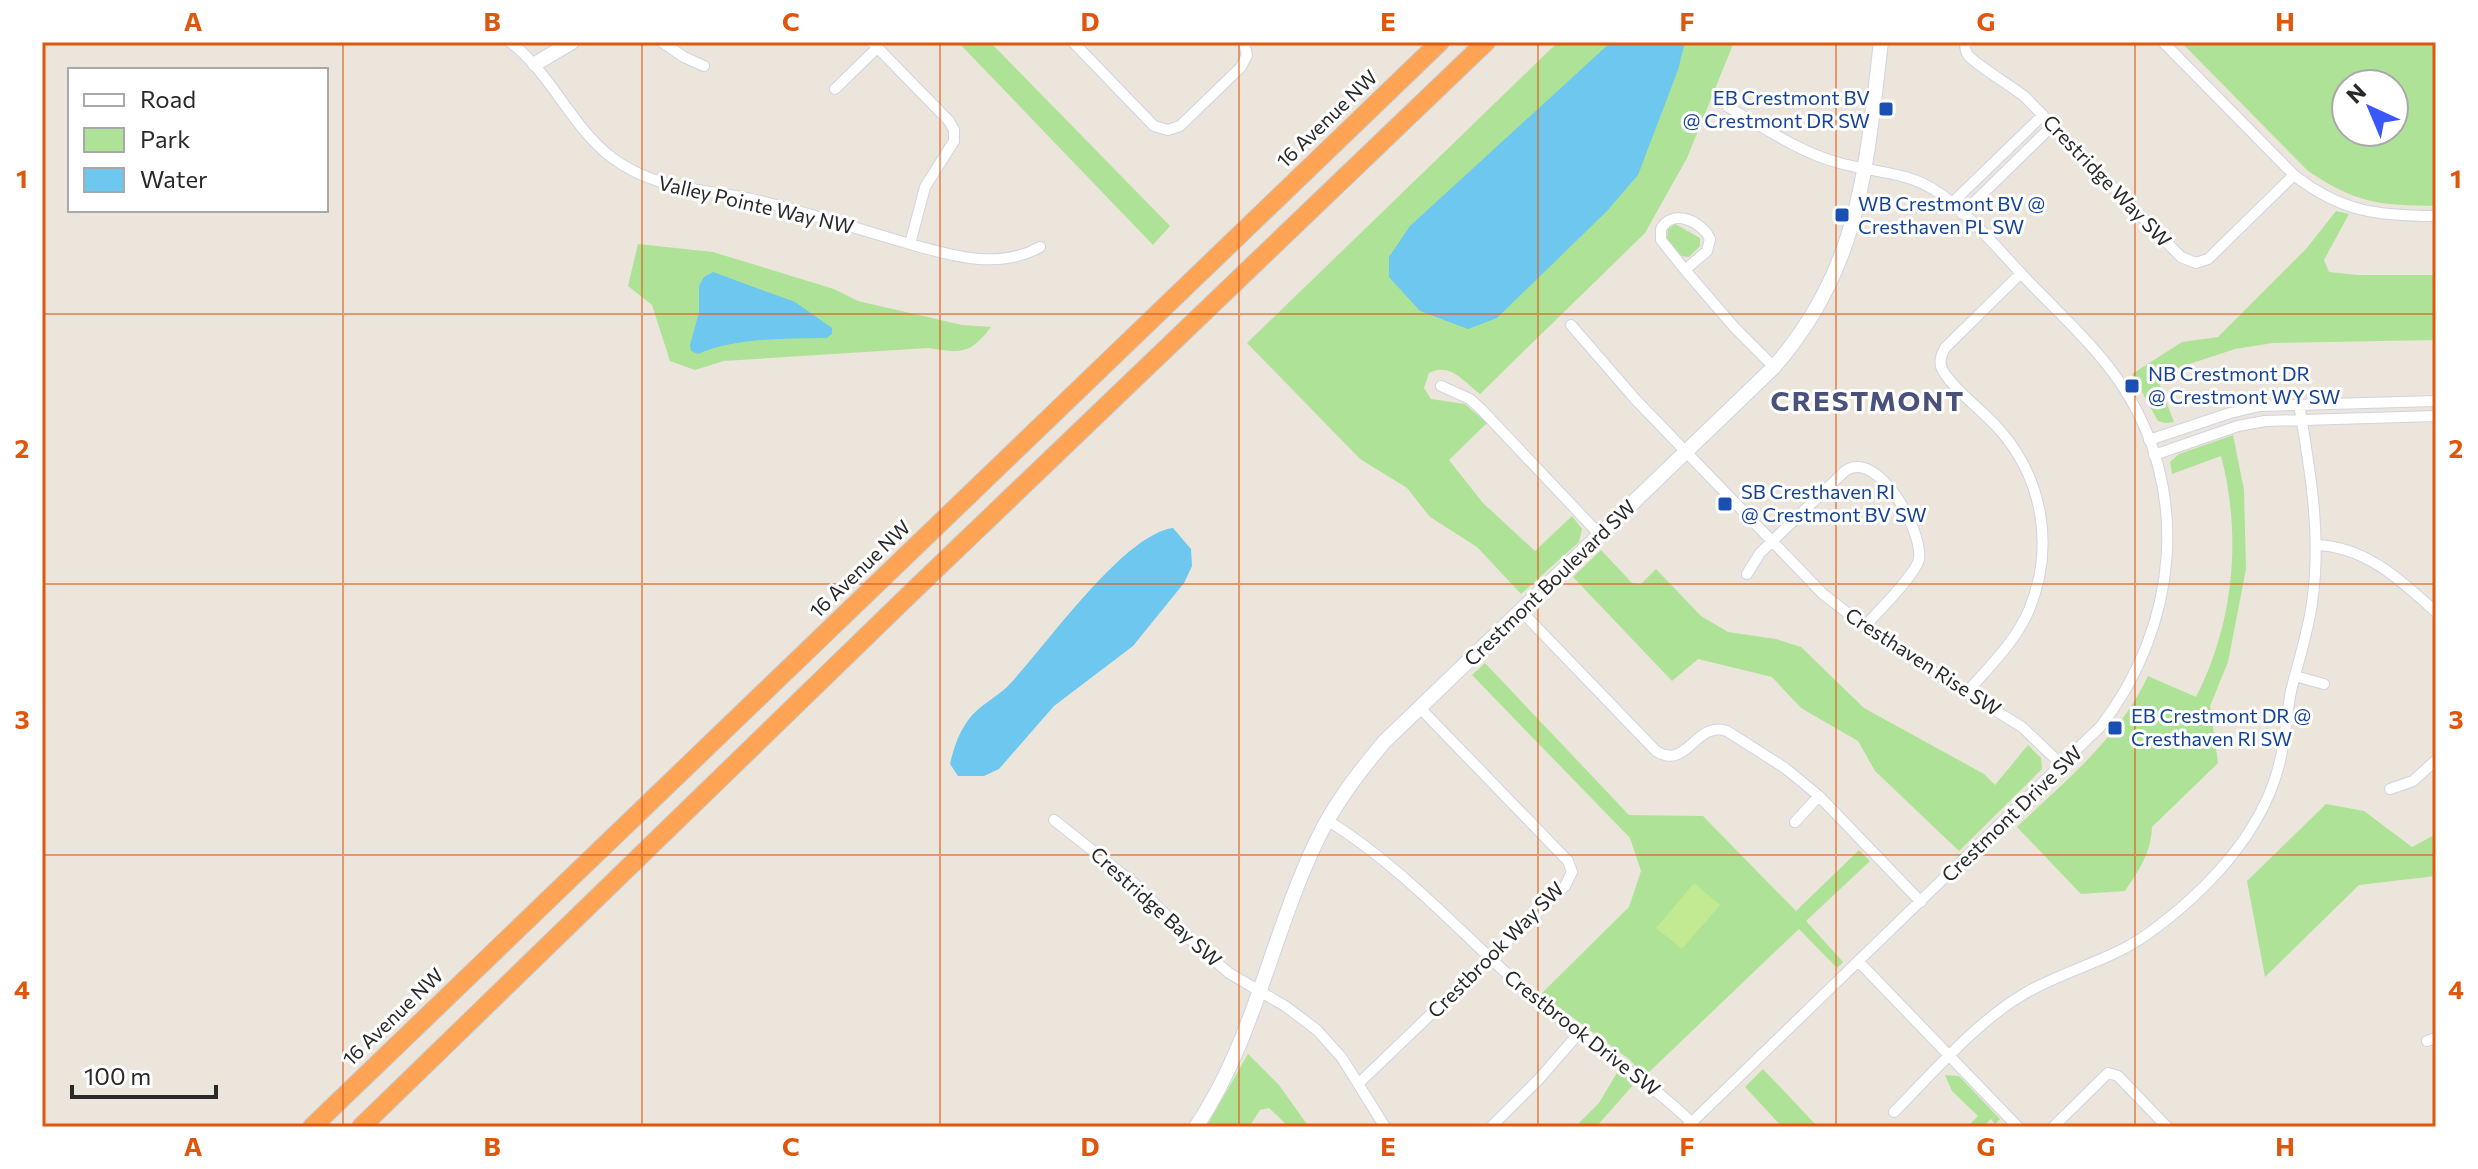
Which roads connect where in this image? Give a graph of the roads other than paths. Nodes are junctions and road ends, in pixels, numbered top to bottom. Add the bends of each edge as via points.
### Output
1 (510, 42) edge
2 (572, 42) edge
3 (662, 42) edge
4 (1073, 42) edge
5 (1244, 42) edge
6 (1440, 42) edge
7 (1486, 42) edge
8 (1881, 42) edge
9 (1965, 42) edge
10 (2163, 42) edge
11 (875, 45) edge
12 (535, 64) junction
13 (704, 66) dead end
14 (835, 89) dead end
15 (1728, 107) dead end
16 (2043, 115) junction
17 (2053, 125) junction
18 (1865, 168) junction
19 (2294, 175) junction
20 (1952, 203) junction
21 (1962, 214) junction
22 (2436, 216) edge
23 (910, 244) junction
24 (1040, 247) dead end
25 (1685, 270) junction
26 (2021, 273) junction
27 (1571, 325) dead end
28 (1774, 367) junction
29 (1441, 386) dead end
30 (2432, 401) edge
31 (2299, 404) junction
32 (2302, 419) junction
33 (2435, 419) edge
34 (2149, 440) junction
35 (1686, 453) junction
36 (2154, 455) junction
37 (1600, 535) junction
38 (1772, 542) junction
39 (2316, 545) junction
40 (1747, 574) dead end
41 (1521, 611) junction
42 (2436, 612) edge
43 (1864, 627) junction
44 (2295, 676) junction
45 (2324, 684) dead end
46 (1967, 692) junction
47 (1420, 708) junction
48 (2436, 760) edge
49 (2063, 766) junction
50 (2390, 789) dead end
51 (1819, 796) junction
52 (1054, 820) dead end
53 (1327, 820) junction
54 (1795, 822) dead end
55 (1921, 902) junction
56 (1490, 960) junction
57 (1859, 962) junction
58 (1259, 992) junction
59 (1579, 1033) junction
60 (1950, 1057) junction
61 (1359, 1083) junction
62 (1894, 1112) dead end
63 (1691, 1126) edge
64 (312, 1127) edge
65 (361, 1127) edge
66 (1196, 1127) edge
67 (1385, 1127) edge
68 (1491, 1127) edge
69 (2018, 1127) edge
70 (2053, 1127) edge
71 (2167, 1127) edge

1 - 12 street, Valley Pointe Way NW
2 - 12 street
3 - 13 street
4 - 5 street via 1154,126 1168,130 1180,126 1241,67 1247,55
6 - 64 highway, 16 Avenue NW
7 - 65 highway
8 - 18 street, Crestmont Boulevard SW
9 - 16 street, Crestridge Way SW via 1972,60 2006,81
10 - 19 street
11 - 14 street
11 - 23 street via 954,130 952,145 920,198
12 - 23 street, Valley Pointe Way NW via 588,136 640,175 687,190 756,200
15 - 18 street, Crestmont Drive SW via 1797,146
16 - 17 street, Crestridge Way SW
16 - 20 street
17 - 19 street, Crestridge Way SW via 2191,262 2208,259
17 - 21 street
18 - 20 street, Crestmont Drive SW via 1911,178
18 - 28 street, Crestmont Boulevard SW via 1840,263 1803,330
19 - 22 street via 2321,195 2360,211
20 - 21 street, Crestmont Drive SW
21 - 26 street, Crestmont Drive SW
23 - 24 street, Valley Pointe Way NW via 998,260 1019,258
25 - 25 street via 1707,251 1710,239 1692,223 1671,218 1660,237
25 - 28 street
26 - 34 street, Crestmont Drive SW via 2105,363
26 - 46 street via 1945,348 1940,361 1942,370 2019,455 2036,491 2043,526 2042,563 2028,611 2012,639
27 - 35 street, Cresthaven Rise SW
28 - 35 street, Crestmont Boulevard SW
29 - 37 street via 1481,409
30 - 31 street
30 - 33 street
31 - 32 street
31 - 34 street via 2230,413
32 - 33 street
32 - 36 street via 2238,426
32 - 39 street
34 - 36 street, Crestmont Drive SW
35 - 37 street, Crestmont Boulevard SW
35 - 38 street, Cresthaven Rise SW
36 - 49 street, Crestmont Drive SW via 2168,535 2155,629 2116,707
37 - 41 street, Crestmont Boulevard SW
38 - 40 street
38 - 43 street, Cresthaven Rise SW
38 - 43 street via 1850,468 1873,471 1905,510 1920,555 1915,570
39 - 42 street via 2375,562
39 - 44 street via 2312,602
41 - 47 street, Crestmont Boulevard SW
41 - 51 street via 1660,754 1678,755 1708,730 1720,728
43 - 46 street, Cresthaven Rise SW
44 - 45 street
44 - 60 street via 2269,796 2226,862 2146,936 2020,996
46 - 49 street, Cresthaven Rise SW via 2022,727
47 - 53 street, Crestmont Boulevard SW via 1365,765
47 - 56 street, Crestbrook Way SW via 1568,861 1572,872 1565,886
48 - 50 street via 2413,781
49 - 55 street, Crestmont Drive SW
51 - 54 street
51 - 55 street
52 - 58 street, Crestridge Bay SW via 1136,885 1212,959
53 - 56 street, Crestbrook Drive SW via 1412,883
53 - 58 street, Crestmont Boulevard SW
55 - 57 street, Crestmont Drive SW
56 - 59 street, Crestbrook Drive SW
56 - 61 street, Crestbrook Way SW
57 - 60 street
57 - 63 street, Crestmont Drive SW
58 - 61 street, Crestridge Bay SW via 1317,1030
58 - 66 street, Crestmont Boulevard SW via 1234,1059
59 - 63 street, Crestbrook Drive SW via 1632,1071
59 - 68 street
60 - 62 street
60 - 69 street
61 - 67 street, Crestridge Bay SW
70 - 71 street via 2108,1073 2118,1076

